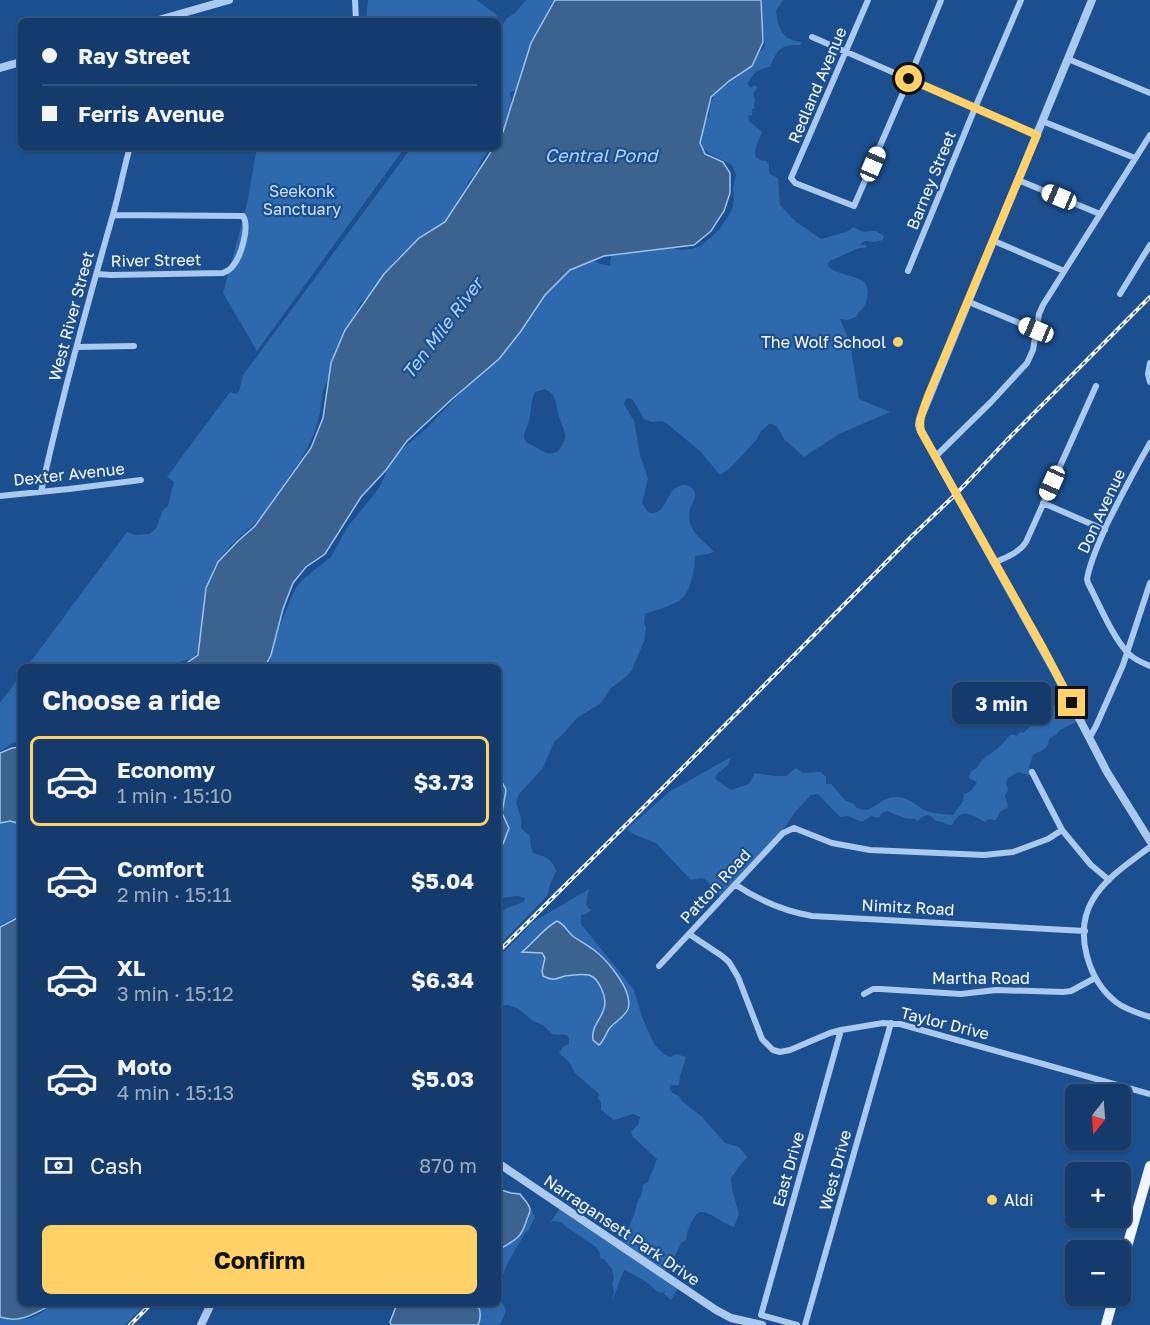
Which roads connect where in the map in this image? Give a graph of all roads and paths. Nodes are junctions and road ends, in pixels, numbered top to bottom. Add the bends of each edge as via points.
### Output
1 (355, 0) edge
2 (868, 0) edge
3 (941, 0) edge
4 (1021, 0) edge
5 (224, 1) edge
6 (1089, 1) edge
7 (166, 18) edge
8 (356, 18) edge
9 (812, 37) dead end
10 (846, 52) junction
11 (1068, 59) junction
12 (18, 63) edge
13 (0, 68) edge
14 (909, 79) junction
15 (1150, 93) edge
16 (975, 108) junction
17 (1042, 121) junction
18 (1037, 135) junction
19 (1150, 135) edge
20 (129, 150) edge
21 (1135, 158) junction
22 (1018, 180) junction
23 (1100, 214) junction
24 (113, 215) junction
25 (994, 241) junction
26 (1150, 245) edge
27 (908, 271) dead end
28 (1064, 271) junction
29 (97, 274) junction
30 (1120, 294) dead end
31 (969, 302) junction
32 (1036, 330) junction
33 (134, 346) dead end
34 (77, 347) junction
35 (1150, 363) edge
36 (1150, 382) edge
37 (1096, 386) dead end
38 (1150, 443) edge
39 (936, 456) junction
40 (141, 480) dead end
41 (41, 492) junction
42 (0, 495) edge
43 (1043, 503) junction
44 (1105, 530) junction
45 (994, 563) junction
46 (1150, 583) edge
47 (1128, 654) junction
48 (1150, 666) edge
49 (1090, 737) junction
50 (1032, 772) dead end
51 (1062, 830) junction
52 (1150, 841) edge
53 (1150, 847) edge
54 (1109, 880) junction
55 (736, 885) junction
56 (1085, 931) junction
57 (689, 934) junction
58 (658, 966) dead end
59 (1095, 978) junction
60 (864, 994) dead end
61 (1150, 1017) edge
62 (891, 1023) junction
63 (841, 1030) junction
64 (1150, 1094) edge
65 (501, 1165) edge
66 (1149, 1170) edge
67 (1129, 1240) edge
68 (210, 1306) edge
69 (1111, 1306) edge
70 (732, 1323) edge
71 (201, 1325) edge
72 (762, 1325) edge
73 (797, 1325) edge
74 (805, 1325) edge
75 (1106, 1325) edge

1 - 8 street
2 - 10 street, Redland Avenue
3 - 14 street
4 - 16 street, Barney Street
5 - 7 street
6 - 11 street
9 - 10 street
10 - 14 street
10 - 14 street, Redland Avenue via 791,178 795,183 855,206
11 - 15 street
11 - 17 street
12 - 13 street
14 - 16 street
16 - 18 street
16 - 27 street, Barney Street
17 - 18 street
17 - 21 street
18 - 22 street
19 - 21 street
20 - 24 street, West River Street
21 - 23 street
22 - 23 street
22 - 25 street
23 - 28 street
24 - 29 street, West River Street
24 - 29 street, River Street via 243,216 246,228 232,267 223,273
25 - 28 street
25 - 31 street
26 - 30 street
28 - 32 street via 1042,305
29 - 34 street, West River Street
31 - 32 street
31 - 39 street via 920,419 921,431
32 - 39 street via 1027,363
33 - 34 street
34 - 41 street, West River Street
35 - 36 street
37 - 43 street
38 - 44 street, Don Avenue
39 - 45 street
40 - 41 street, Dexter Avenue
41 - 42 street, Dexter Avenue
43 - 44 street
43 - 45 street via 1023,548
44 - 47 street, Don Avenue via 1088,573 1088,583
45 - 49 street
46 - 47 street
47 - 48 street
47 - 49 street
49 - 52 street via 1113,783
50 - 51 street
51 - 54 street
51 - 55 street, Patton Road via 1013,852 984,855 848,847 794,828 783,833
53 - 54 street
54 - 56 street via 1092,901
55 - 56 street, Nimitz Road via 768,903 812,916
55 - 57 street, Patton Road
56 - 59 street
57 - 58 street, Patton Road
57 - 63 street, Taylor Drive via 729,962 762,1039 773,1050 790,1050
59 - 60 street, Martha Road via 1063,993 996,990 961,994 873,989
59 - 61 street via 1122,1007
62 - 63 street, Taylor Drive
62 - 64 street, Taylor Drive
62 - 74 street, West Drive
63 - 73 street, East Drive via 760,1315
65 - 70 street, Narragansett Park Drive
66 - 67 main road
68 - 71 street
69 - 75 main road
70 - 72 street, Narragansett Park Drive

